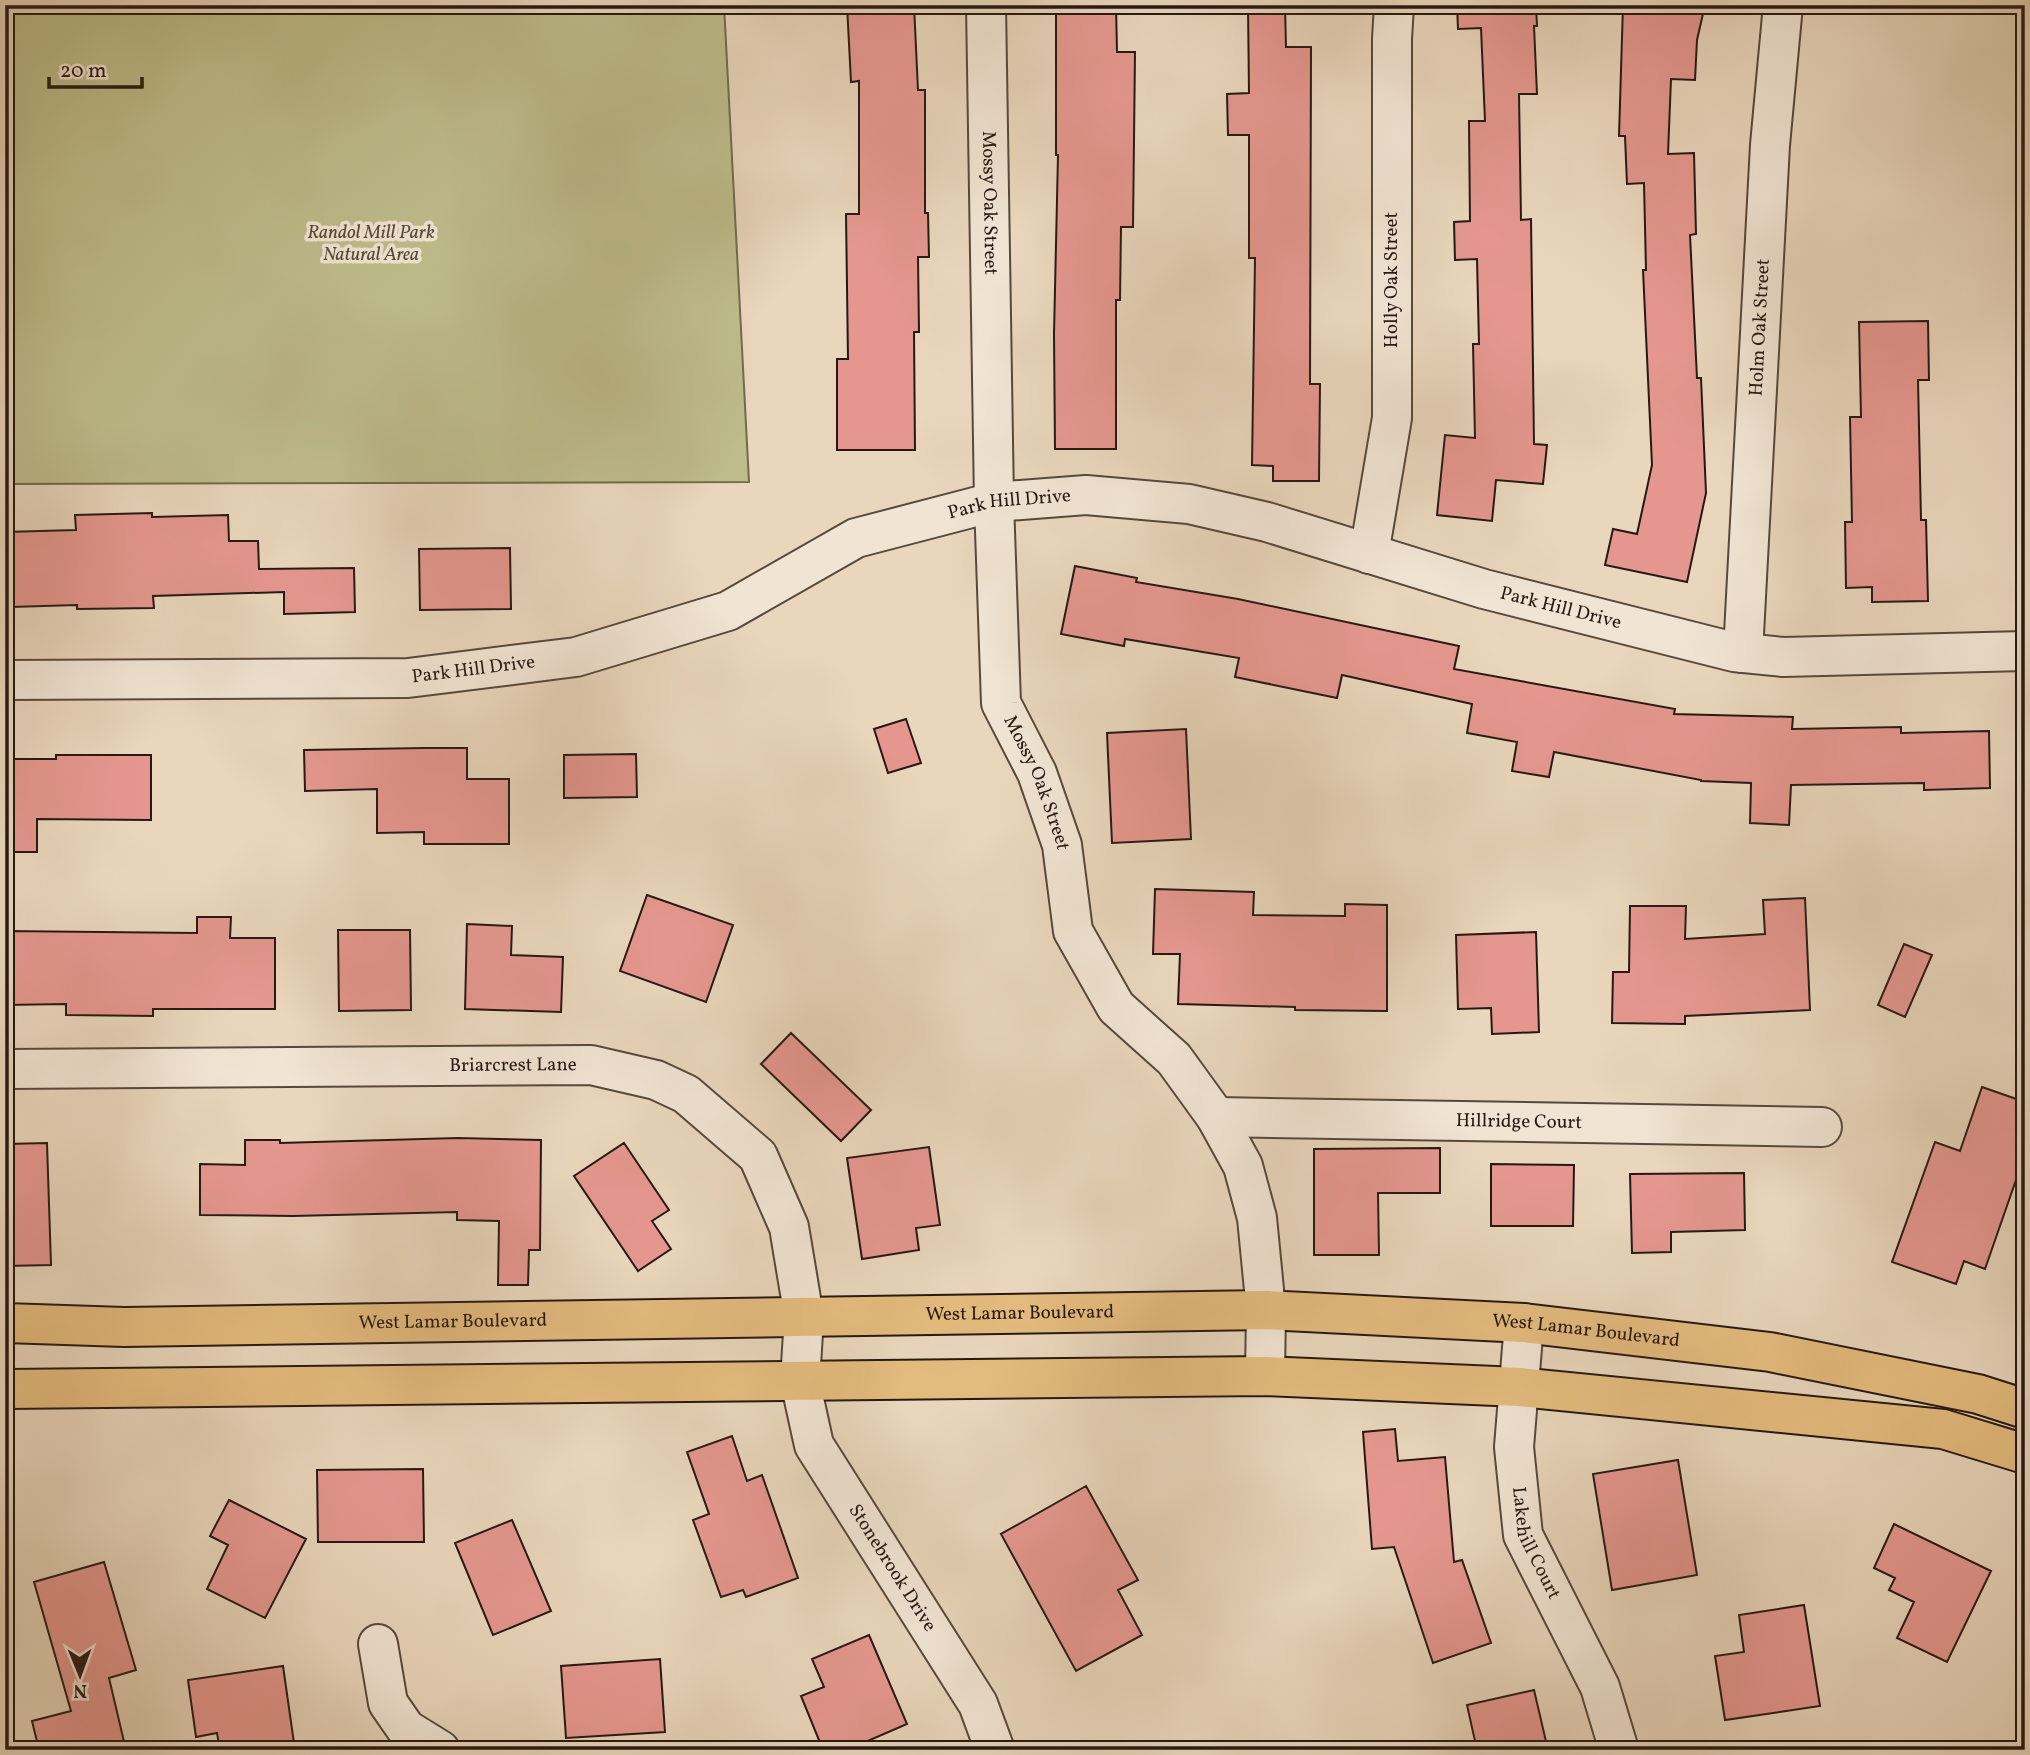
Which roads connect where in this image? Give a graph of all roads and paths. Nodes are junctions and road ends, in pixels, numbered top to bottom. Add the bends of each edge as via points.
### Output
1 (986, 5) edge
2 (1394, 5) edge
3 (1783, 5) edge
4 (994, 502) junction
5 (1369, 554) junction
6 (2025, 651) edge
7 (1743, 653) junction
8 (5, 680) edge
9 (5, 1069) edge
10 (1216, 1118) junction
11 (1822, 1127) dead end
12 (1266, 1310) junction
13 (804, 1317) junction
14 (5, 1323) edge
15 (1524, 1324) junction
16 (1265, 1376) junction
17 (800, 1381) junction
18 (1519, 1387) junction
19 (5, 1389) edge
20 (2025, 1409) edge
21 (2025, 1454) edge
22 (378, 1644) dead end
23 (440, 1750) edge
24 (995, 1750) edge
25 (1619, 1750) edge

1 - 4 street, Mossy Oak Street
2 - 5 street, Holly Oak Street via 1392,418
3 - 7 street, Holm Oak Street via 1770,145
4 - 5 street, Park Hill Drive via 1086,495 1189,504
4 - 8 street, Park Hill Drive via 856,538 728,611 576,657 408,678
4 - 10 street, Mossy Oak Street via 1001,703 1037,773 1062,845 1073,931 1115,1007 1174,1059
5 - 7 street, Park Hill Drive via 1484,589
6 - 7 street, Park Hill Drive via 1783,657
9 - 13 street, Briarcrest Lane via 591,1065 656,1080 686,1094 758,1156 789,1227
10 - 11 street, Hillridge Court
10 - 12 street, Mossy Oak Street via 1243,1166 1258,1218
12 - 13 main road, West Lamar Boulevard
12 - 15 main road, West Lamar Boulevard
12 - 16 street, Mossy Oak Street
13 - 14 main road, West Lamar Boulevard via 124,1327
13 - 17 street, Briarcrest Lane
15 - 18 street, Lakehill Court
15 - 20 main road, West Lamar Boulevard via 1770,1352 1978,1394
16 - 17 main road
16 - 18 main road
17 - 19 main road
17 - 24 street, Stonebrook Drive via 814,1445 978,1704
18 - 21 main road via 1943,1429
18 - 25 street, Lakehill Court via 1514,1447 1523,1535 1600,1688
22 - 23 street via 388,1703 406,1729

